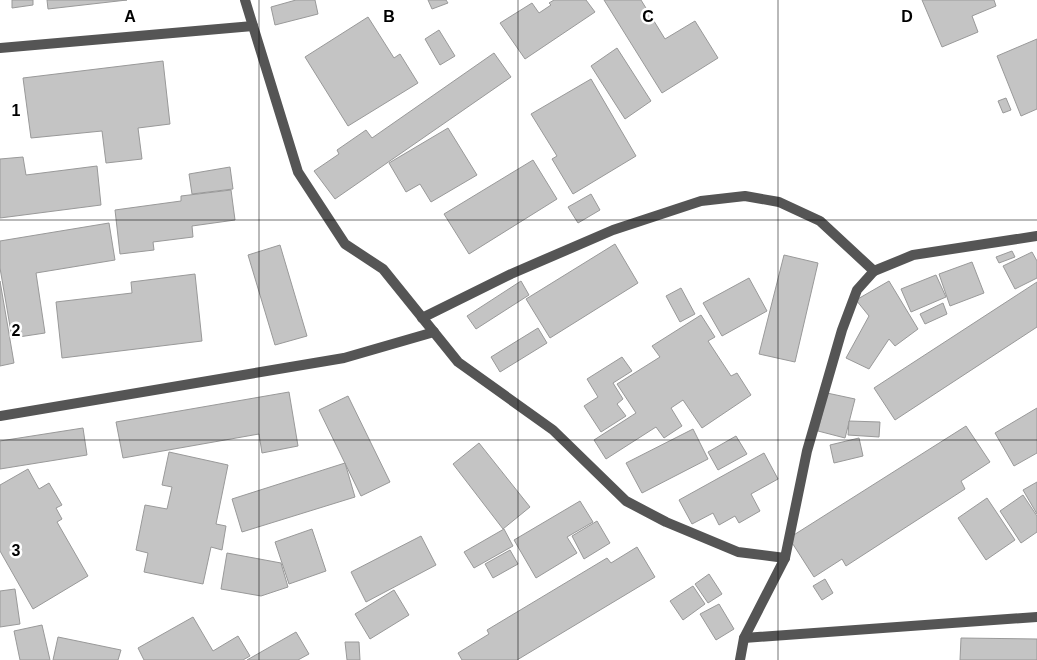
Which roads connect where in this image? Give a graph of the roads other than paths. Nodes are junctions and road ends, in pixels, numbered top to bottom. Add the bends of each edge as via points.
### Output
1 (245, 0) edge
2 (253, 26) junction
3 (0, 48) edge
4 (1037, 236) edge
5 (874, 271) junction
6 (422, 318) junction
7 (434, 332) junction
8 (0, 416) edge
9 (785, 558) junction
10 (1037, 617) edge
11 (744, 638) junction
12 (740, 660) edge

1 - 2 street
2 - 3 street
2 - 6 street via 298,172 345,244 383,269
4 - 5 street via 913,255
5 - 6 street via 820,221 779,202 746,196 701,202 613,230 511,274
5 - 9 street via 857,290 842,330 807,451
6 - 7 street
7 - 8 street via 344,358
7 - 9 street via 458,362 552,430 626,501 666,522 738,552
9 - 11 street
10 - 11 street
11 - 12 street

